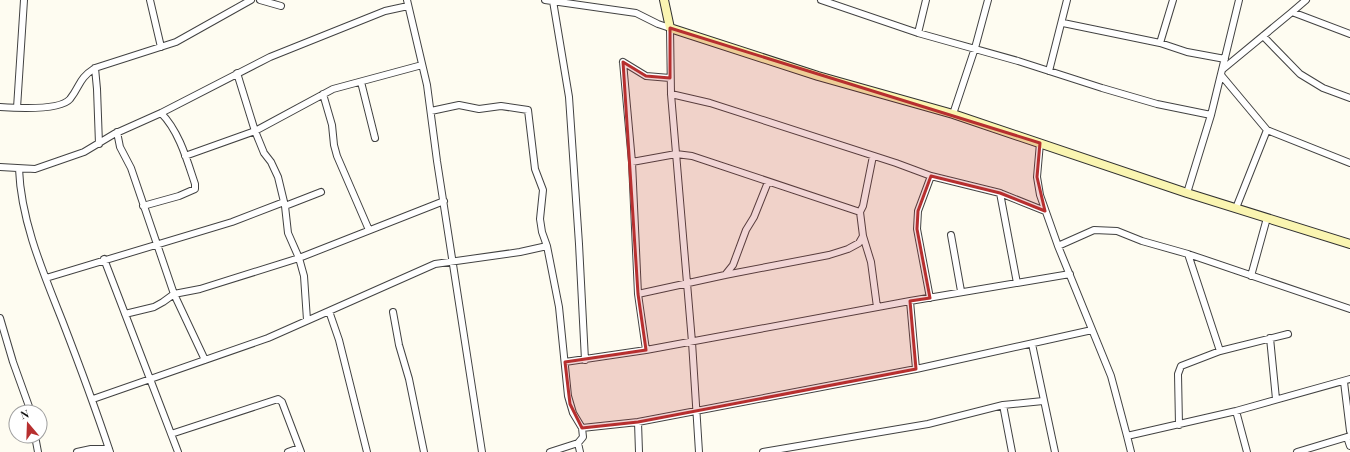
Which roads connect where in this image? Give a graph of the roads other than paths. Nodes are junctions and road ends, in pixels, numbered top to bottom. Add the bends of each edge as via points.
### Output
1 (24, 0) edge
2 (150, 0) edge
3 (251, 0) edge
4 (260, 0) edge
5 (545, 0) edge
6 (664, 0) edge
7 (821, 0) edge
8 (926, 0) edge
9 (988, 0) edge
10 (1067, 0) edge
11 (1172, 0) edge
12 (1239, 0) edge
13 (1306, 0) edge
14 (552, 1) junction
15 (408, 3) edge
16 (280, 6) dead end
17 (1292, 12) junction
18 (1063, 22) junction
19 (670, 28) junction
20 (918, 33) junction
21 (1350, 34) edge
22 (1263, 36) junction
23 (1160, 43) junction
24 (161, 47) junction
25 (975, 48) junction
26 (1225, 59) junction
27 (422, 65) junction
28 (95, 68) junction
29 (1049, 71) junction
30 (1222, 72) junction
31 (237, 73) junction
32 (670, 78) junction
33 (362, 82) junction
34 (323, 94) junction
35 (670, 94) junction
36 (1350, 98) edge
37 (0, 107) edge
38 (16, 108) junction
39 (431, 111) junction
40 (161, 113) junction
41 (953, 114) junction
42 (1211, 115) junction
43 (1267, 130) junction
44 (255, 131) junction
45 (118, 132) junction
46 (375, 138) dead end
47 (1040, 143) junction
48 (98, 144) junction
49 (676, 154) junction
50 (185, 156) junction
51 (873, 156) junction
52 (632, 162) junction
53 (1350, 163) edge
54 (0, 167) edge
55 (19, 169) junction
56 (931, 176) junction
57 (768, 182) junction
58 (321, 192) dead end
59 (1000, 193) junction
60 (1187, 193) junction
61 (444, 201) junction
62 (284, 204) junction
63 (143, 206) junction
64 (1236, 208) junction
65 (1045, 211) junction
66 (860, 212) junction
67 (1267, 218) junction
68 (370, 230) junction
69 (951, 235) dead end
70 (864, 236) junction
71 (157, 243) junction
72 (1350, 244) edge
73 (547, 246) junction
74 (1058, 246) junction
75 (1188, 254) junction
76 (299, 258) junction
77 (104, 259) junction
78 (452, 261) junction
79 (1070, 274) junction
80 (725, 275) junction
81 (1251, 276) junction
82 (46, 278) junction
83 (1017, 283) junction
84 (687, 284) junction
85 (961, 291) junction
86 (174, 294) junction
87 (638, 294) junction
88 (930, 298) junction
89 (910, 301) junction
90 (877, 307) junction
91 (1350, 309) edge
92 (329, 311) junction
93 (393, 312) dead end
94 (125, 314) junction
95 (0, 318) edge
96 (307, 320) junction
97 (1092, 330) junction
98 (1288, 334) dead end
99 (1270, 338) junction
100 (692, 342) junction
101 (1032, 344) junction
102 (646, 350) junction
103 (1220, 351) junction
104 (205, 360) junction
105 (585, 360) junction
106 (565, 362) junction
107 (916, 369) junction
108 (150, 380) junction
109 (1347, 380) edge
110 (93, 399) junction
111 (1276, 400) junction
112 (1043, 401) junction
113 (27, 404) edge
114 (1003, 405) junction
115 (696, 411) junction
116 (1236, 412) junction
117 (638, 422) junction
118 (1179, 425) junction
119 (582, 428) junction
120 (171, 434) junction
121 (1349, 434) edge
122 (1126, 436) junction
123 (578, 443) junction
124 (1350, 446) edge
125 (109, 450) edge
126 (300, 450) edge
127 (77, 452) edge
128 (178, 452) edge
129 (288, 452) edge
130 (367, 452) edge
131 (424, 452) edge
132 (482, 452) edge
133 (550, 452) edge
134 (580, 452) edge
135 (639, 452) edge
136 (699, 452) edge
137 (763, 452) edge
138 (1012, 452) edge
139 (1055, 452) edge
140 (1131, 452) edge
141 (1247, 452) edge
142 (1297, 452) edge

1 - 38 street
2 - 24 street
3 - 24 street via 188,36
4 - 16 street
5 - 14 street
6 - 19 street
7 - 20 street
8 - 20 street
9 - 25 street
10 - 18 street
11 - 23 street
12 - 26 street
13 - 17 street
14 - 19 street via 636,13
14 - 105 street via 569,98
15 - 27 street
15 - 31 street via 270,57
17 - 21 street
17 - 22 street
18 - 23 street
18 - 29 street
19 - 32 street
19 - 41 street via 818,76
20 - 25 street
22 - 30 street
22 - 36 street via 1300,74 1323,88
23 - 26 street via 1187,52
24 - 28 street
25 - 29 street
25 - 41 street
26 - 30 street
27 - 33 street
27 - 39 street
28 - 38 street via 84,76 69,100 62,104 34,109
28 - 48 street via 98,89
29 - 42 street via 1157,104
30 - 42 street
30 - 43 street
31 - 40 street
31 - 44 street
32 - 35 street
32 - 52 street via 646,76 623,62
33 - 34 street
33 - 46 street
34 - 44 street
34 - 68 street via 337,156
35 - 49 street
35 - 51 street via 710,103
37 - 38 street
39 - 61 street
39 - 73 street via 459,105 479,109 501,106 528,110 535,169 543,190 540,219
40 - 45 street
40 - 50 street via 171,125
41 - 47 street
42 - 60 street
43 - 53 street
43 - 64 street
44 - 50 street
44 - 62 street via 264,153 274,168
45 - 48 street
45 - 63 street via 120,147 131,168
47 - 60 street
47 - 65 street via 1037,177
48 - 55 street via 49,165 35,169
49 - 52 street
49 - 57 street via 692,156
49 - 84 street
50 - 63 street via 196,184 195,189
51 - 56 street
51 - 66 street
52 - 87 street
54 - 55 street
55 - 82 street via 24,210
56 - 59 street
56 - 88 street via 918,211 917,229
57 - 66 street
57 - 80 street via 733,265
58 - 62 street
59 - 65 street
59 - 83 street
60 - 64 street
61 - 68 street
61 - 78 street
62 - 71 street
62 - 76 street via 288,233
63 - 71 street
64 - 67 street
65 - 74 street
66 - 70 street
67 - 72 street
67 - 81 street
68 - 76 street
69 - 85 street
70 - 80 street via 855,245 829,255
70 - 90 street via 871,262
71 - 77 street
71 - 86 street
73 - 78 street
73 - 106 street via 559,307
74 - 75 street via 1094,230 1103,229 1117,231
74 - 79 street
75 - 81 street
75 - 103 street
76 - 86 street via 200,289
76 - 96 street via 304,276
77 - 82 street
77 - 94 street
78 - 92 street via 422,268
78 - 132 street
79 - 83 street
79 - 97 street
80 - 84 street
81 - 91 street
82 - 110 street
83 - 85 street
84 - 87 street
84 - 100 street
85 - 88 street
86 - 94 street via 154,307
86 - 104 street
87 - 102 street
88 - 89 street
89 - 90 street
89 - 107 street
90 - 100 street
92 - 96 street
92 - 130 street
93 - 131 street
94 - 108 street
95 - 113 street
96 - 104 street via 268,338
97 - 101 street
97 - 122 street via 1111,376
98 - 99 street
99 - 103 street
99 - 111 street
100 - 102 street
100 - 115 street
101 - 107 street
101 - 112 street
102 - 105 street
103 - 118 street via 1181,366 1178,374
104 - 108 street
105 - 106 street
106 - 119 street via 570,404
107 - 115 street
108 - 110 street
108 - 120 street
109 - 111 street
109 - 121 street
110 - 125 street
111 - 116 street
112 - 114 street
112 - 139 street
114 - 137 street via 928,424
114 - 138 street
115 - 117 street
115 - 136 street
116 - 118 street
116 - 141 street
117 - 119 street
117 - 135 street
118 - 122 street
119 - 123 street via 583,437
120 - 126 street via 278,399 282,402
120 - 128 street
121 - 124 street
121 - 142 street
122 - 140 street
123 - 133 street
123 - 134 street
125 - 127 street via 90,449
126 - 129 street

